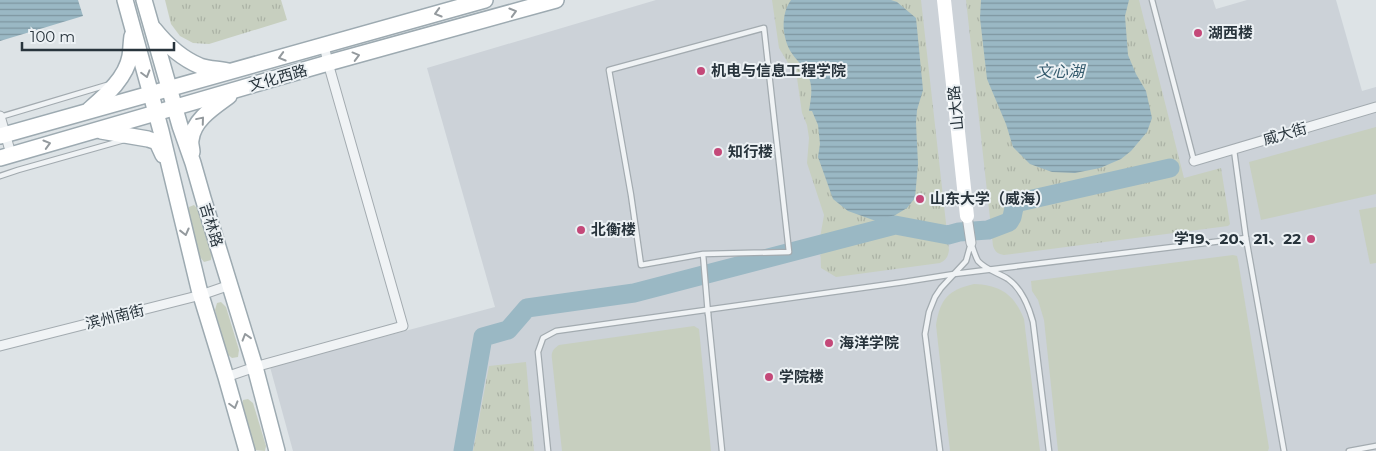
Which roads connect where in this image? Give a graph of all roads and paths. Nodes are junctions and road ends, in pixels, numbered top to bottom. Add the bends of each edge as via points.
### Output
1 (125, 0) edge
2 (144, 0) edge
3 (485, 0) edge
4 (556, 0) edge
5 (944, 0) edge
6 (1152, 0) edge
7 (152, 26) junction
8 (132, 28) junction
9 (324, 45) junction
10 (328, 63) junction
11 (232, 71) junction
12 (116, 82) junction
13 (169, 89) junction
14 (236, 90) junction
15 (151, 94) junction
16 (175, 108) junction
17 (1376, 108) edge
18 (87, 112) junction
19 (157, 114) junction
20 (0, 117) edge
21 (94, 130) junction
22 (3, 136) edge
23 (138, 136) junction
24 (1234, 148) junction
25 (5, 156) edge
26 (1194, 161) joint
27 (193, 163) junction
28 (170, 167) junction
29 (0, 176) edge
30 (967, 216) joint
31 (1246, 238) junction
32 (971, 243) junction
33 (703, 254) junction
34 (990, 270) junction
35 (973, 272) junction
36 (954, 274) junction
37 (1008, 280) junction
38 (230, 285) junction
39 (941, 288) junction
40 (201, 295) junction
41 (708, 311) junction
42 (0, 346) edge
43 (255, 367) junction
44 (226, 377) junction
45 (1376, 446) edge
46 (247, 451) edge
47 (277, 451) edge
48 (548, 451) edge
49 (722, 451) edge
50 (940, 451) edge
51 (1049, 451) edge
52 (1284, 451) edge
53 (1349, 451) edge

1 - 8 main road, 吉林路
2 - 7 main road, 吉林路
3 -> 9 main road, 文化西路
10 -> 4 main road, 文化西路
5 - 30 main road, 山大路
6 - 26 lane
7 - 11 main road via 184,57 201,66
7 - 13 main road, 吉林路
8 - 12 main road via 129,58
8 -> 15 main road, 吉林路
9 - 10 street
9 -> 11 main road, 文化西路
10 - 14 main road, 文化西路
10 - 43 street via 403,326
11 - 13 main road, 文化西路
12 - 18 main road
12 - 20 lane
13 - 15 main road, 文化西路
13 - 16 main road, 吉林路
14 - 16 main road, 文化西路
27 -> 14 main road via 191,140 196,124
15 - 18 main road, 文化西路
15 - 19 main road, 吉林路
16 - 19 main road, 文化西路
16 - 27 main road, 吉林路
17 - 24 street, 威大街
18 - 22 main road, 文化西路
19 - 21 main road, 文化西路
19 - 28 main road, 吉林路
20 - 22 street
21 - 23 main road
25 -> 21 main road, 文化西路
22 - 25 street
23 - 28 main road via 156,142
23 - 29 lane
24 - 26 street, 威大街
24 - 31 lane
27 - 38 main road, 吉林路
28 -> 40 main road, 吉林路
30 - 32 street
31 - 34 lane
31 - 52 lane
32 - 34 lane via 978,260
32 - 36 lane via 966,261
33 - 33 lane via 641,265 609,70 764,28 789,252
33 - 41 lane
34 - 35 lane
34 - 37 lane
35 - 36 lane
35 - 37 lane
35 - 39 lane via 958,276
36 - 39 lane
36 - 41 lane
37 - 51 lane via 1019,289 1033,322
38 - 40 street, 滨州南街
43 -> 38 main road, 吉林路
39 - 50 lane via 929,312 925,334
40 - 42 street, 滨州南街
40 - 44 main road, 吉林路
41 - 48 lane via 556,331 543,338 538,352
41 - 49 lane
43 - 44 street
43 - 47 main road, 吉林路
44 -> 46 main road, 吉林路
45 - 53 lane

